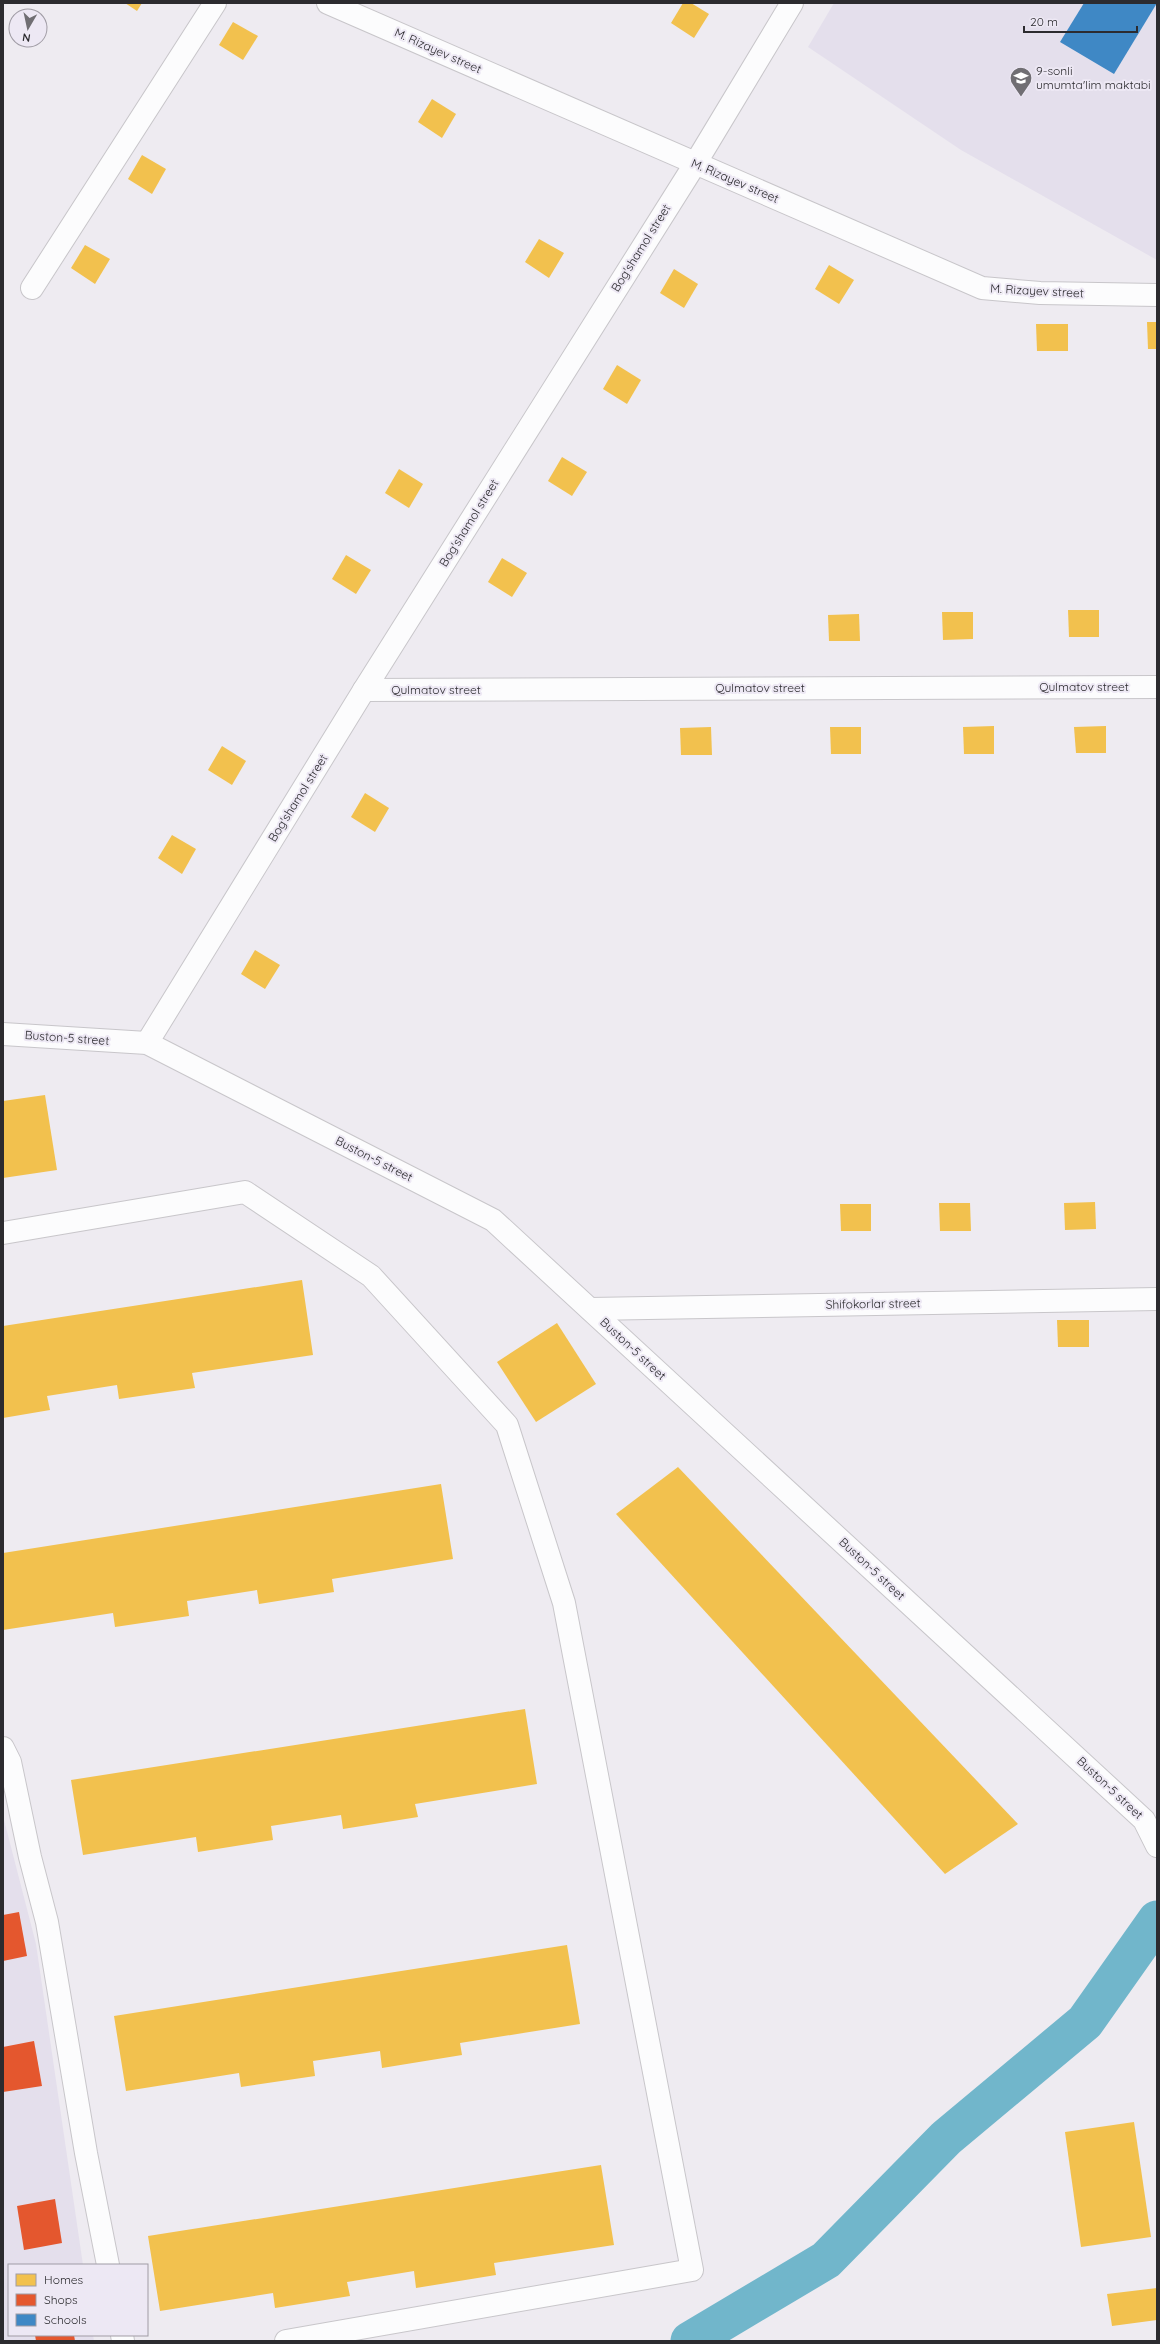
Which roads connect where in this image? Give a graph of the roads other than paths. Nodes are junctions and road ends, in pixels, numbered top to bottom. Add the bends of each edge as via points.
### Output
1 (215, 3) edge
2 (328, 3) edge
3 (792, 3) edge
4 (694, 164) junction
5 (32, 288) dead end
6 (1157, 295) edge
7 (1157, 687) edge
8 (364, 690) junction
9 (3, 1034) edge
10 (147, 1043) junction
11 (3, 1233) edge
12 (1157, 1299) edge
13 (590, 1309) junction
14 (3, 1748) edge
15 (1157, 1846) edge
16 (108, 2264) edge
17 (286, 2341) edge

1 - 5 street
2 - 4 street, M. Rizayev street
3 - 4 street, Bog'shamol street
4 - 6 street, M. Rizayev street via 982,288 1040,293
4 - 8 street, Bog'shamol street
7 - 8 street, Qulmatov street
8 - 10 street, Bog'shamol street
9 - 10 street, Buston-5 street
10 - 13 street, Buston-5 street via 493,1220
11 - 17 street via 245,1192 252,1196 371,1276 507,1425 564,1603 692,2270
12 - 13 street, Shifokorlar street
13 - 15 street, Buston-5 street via 1144,1820
14 - 16 street via 10,1762 47,1922 86,2153

